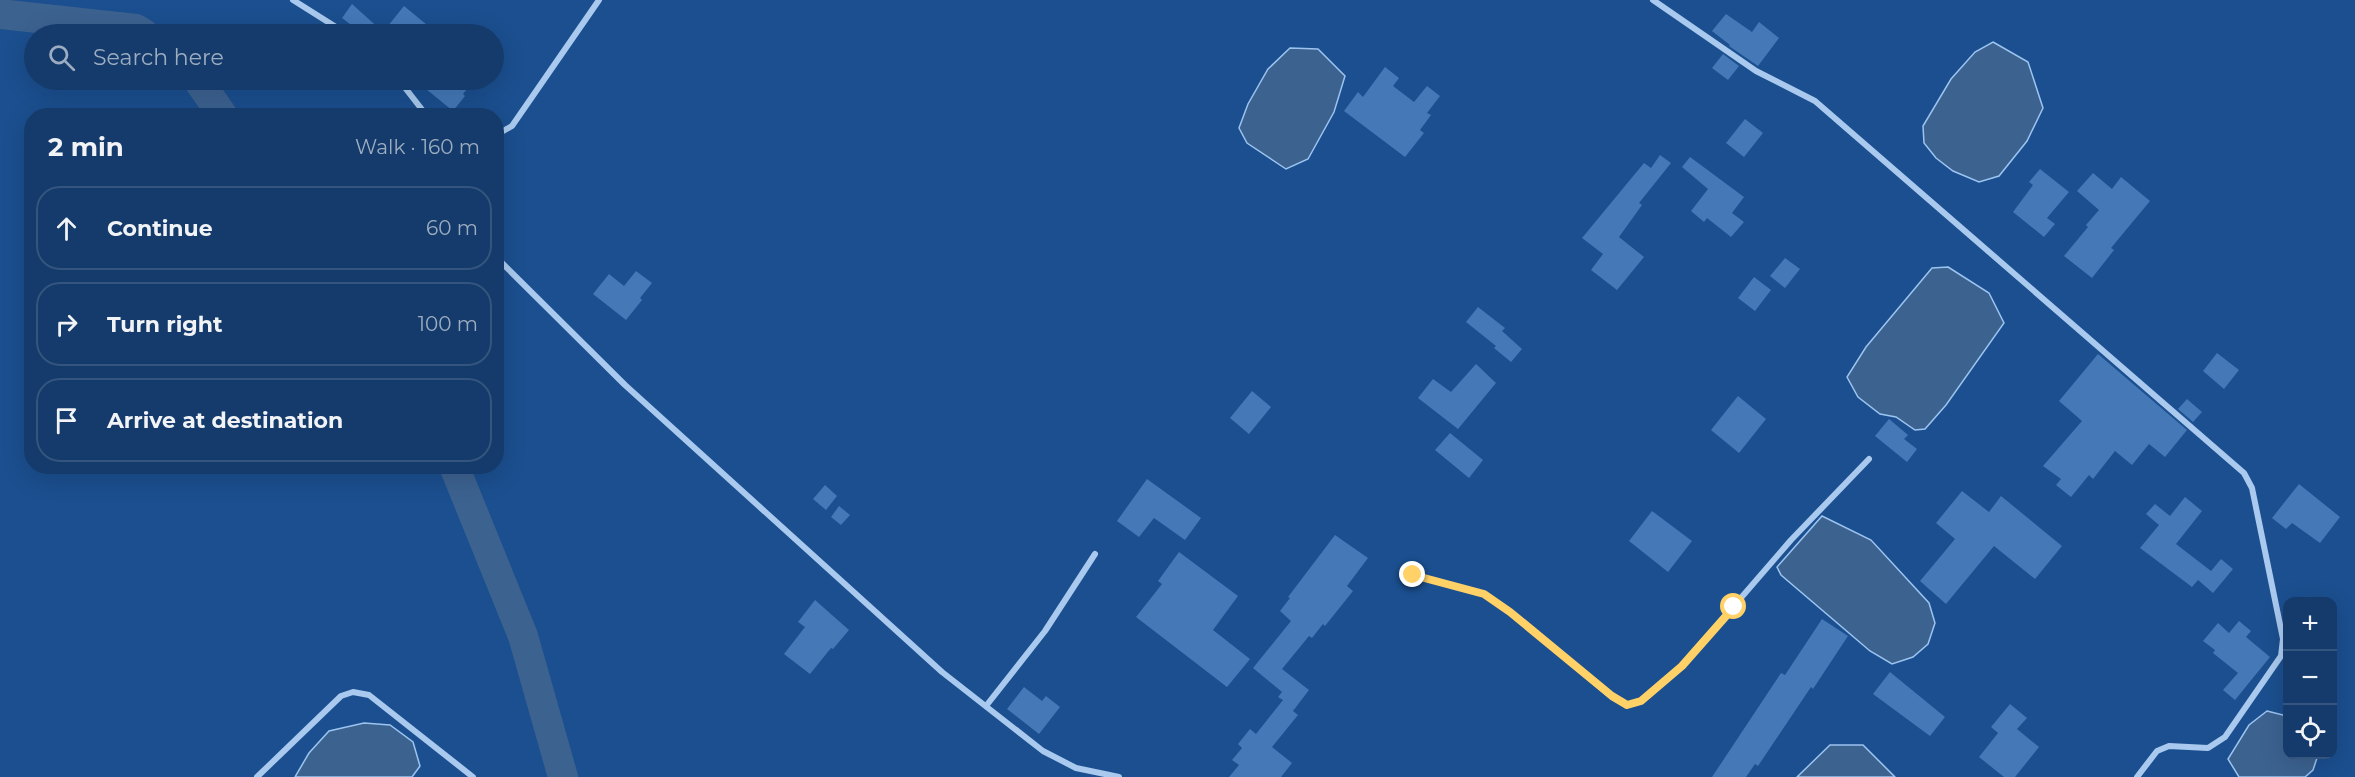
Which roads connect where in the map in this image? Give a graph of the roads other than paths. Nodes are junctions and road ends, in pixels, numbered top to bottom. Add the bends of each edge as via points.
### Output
1 (293, 0) edge
2 (599, 0) edge
3 (1653, 0) edge
4 (331, 24) edge
5 (407, 90) edge
6 (421, 108) edge
7 (504, 130) edge
8 (504, 265) edge
9 (1869, 459) dead end
10 (1095, 554) dead end
11 (1413, 575) dead end
12 (986, 706) junction
13 (257, 777) edge
14 (473, 777) edge
15 (1119, 777) edge
16 (2137, 777) edge

1 - 4 street
2 - 7 street via 512,126
3 - 16 street via 1756,71 1815,101 2244,472 2252,488 2283,639 2281,656 2225,737 2208,748 2163,748
5 - 6 street
8 - 12 street via 625,385 942,672
9 - 11 street via 1791,540 1682,666 1641,701 1627,705 1484,594
10 - 12 street via 1045,631
12 - 15 street via 1043,751 1076,768
13 - 14 street via 341,696 353,692 369,695

